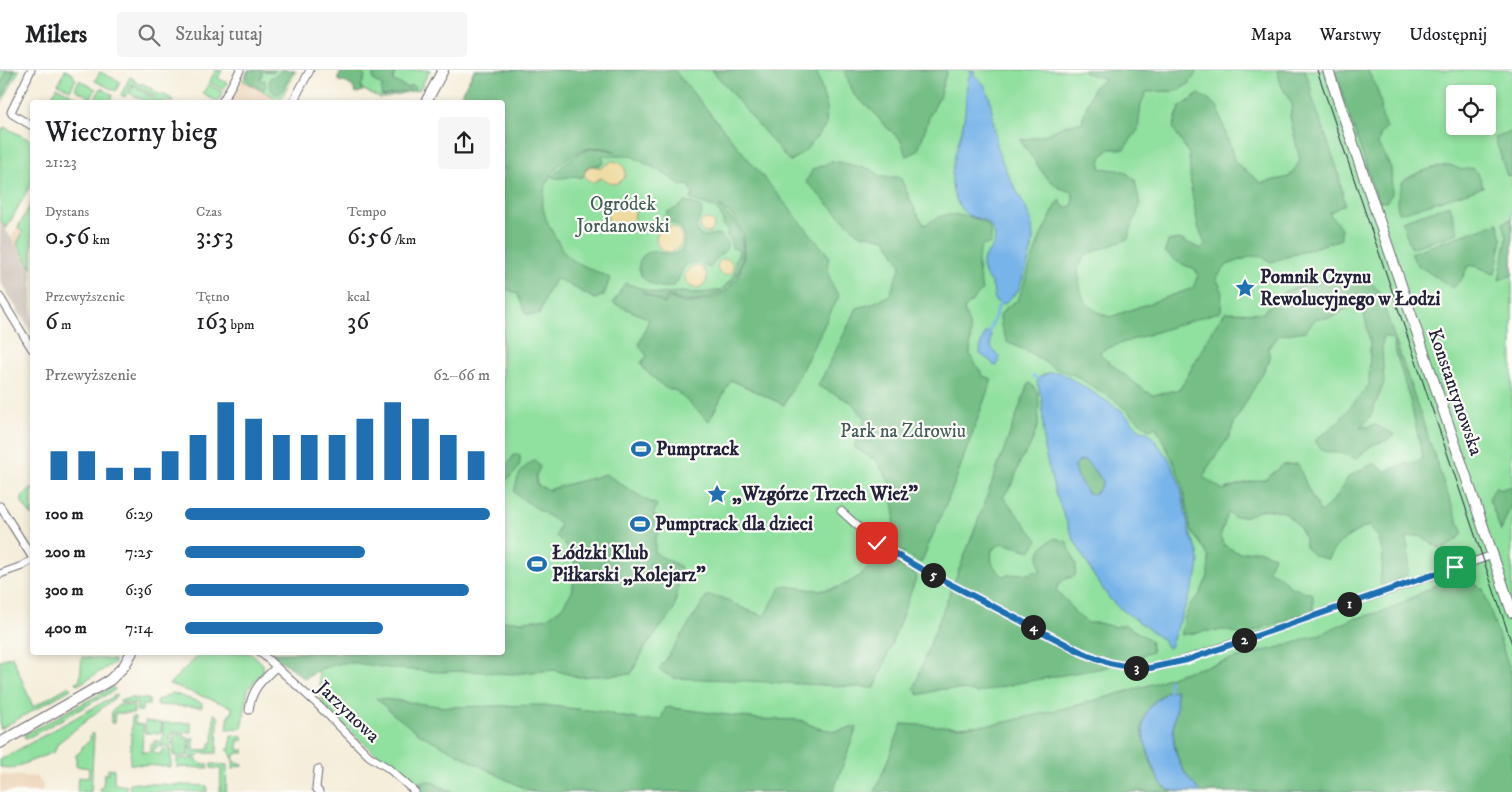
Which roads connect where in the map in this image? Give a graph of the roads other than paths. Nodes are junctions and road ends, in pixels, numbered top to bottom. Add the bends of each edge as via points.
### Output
1 (32, 70) edge
2 (240, 70) edge
3 (310, 70) edge
4 (443, 70) edge
5 (1328, 70) edge
6 (223, 100) edge
7 (294, 100) edge
8 (427, 100) edge
9 (30, 125) edge
10 (0, 297) edge
11 (30, 346) edge
12 (0, 506) edge
13 (842, 511) dead end
14 (30, 555) edge
15 (1493, 555) junction
16 (30, 560) edge
17 (0, 574) edge
18 (1512, 612) edge
19 (130, 655) edge
20 (263, 655) edge
21 (276, 667) junction
22 (249, 710) dead end
23 (0, 743) edge
24 (318, 769) dead end
25 (319, 792) edge
26 (415, 792) edge

1 - 9 street via 11,112
2 - 6 street
3 - 7 street
4 - 8 main road
5 - 15 main road, Konstantynowska
10 - 11 street
12 - 14 street
13 - 15 street via 881,546 925,571 1081,652 1109,663 1139,669 1187,660
15 - 18 main road, Konstantynowska
16 - 17 street
19 - 23 main road via 110,680
20 - 21 street, Jarzynowa
21 - 22 street via 256,686
21 - 26 street, Jarzynowa via 369,756
24 - 25 street via 316,788

